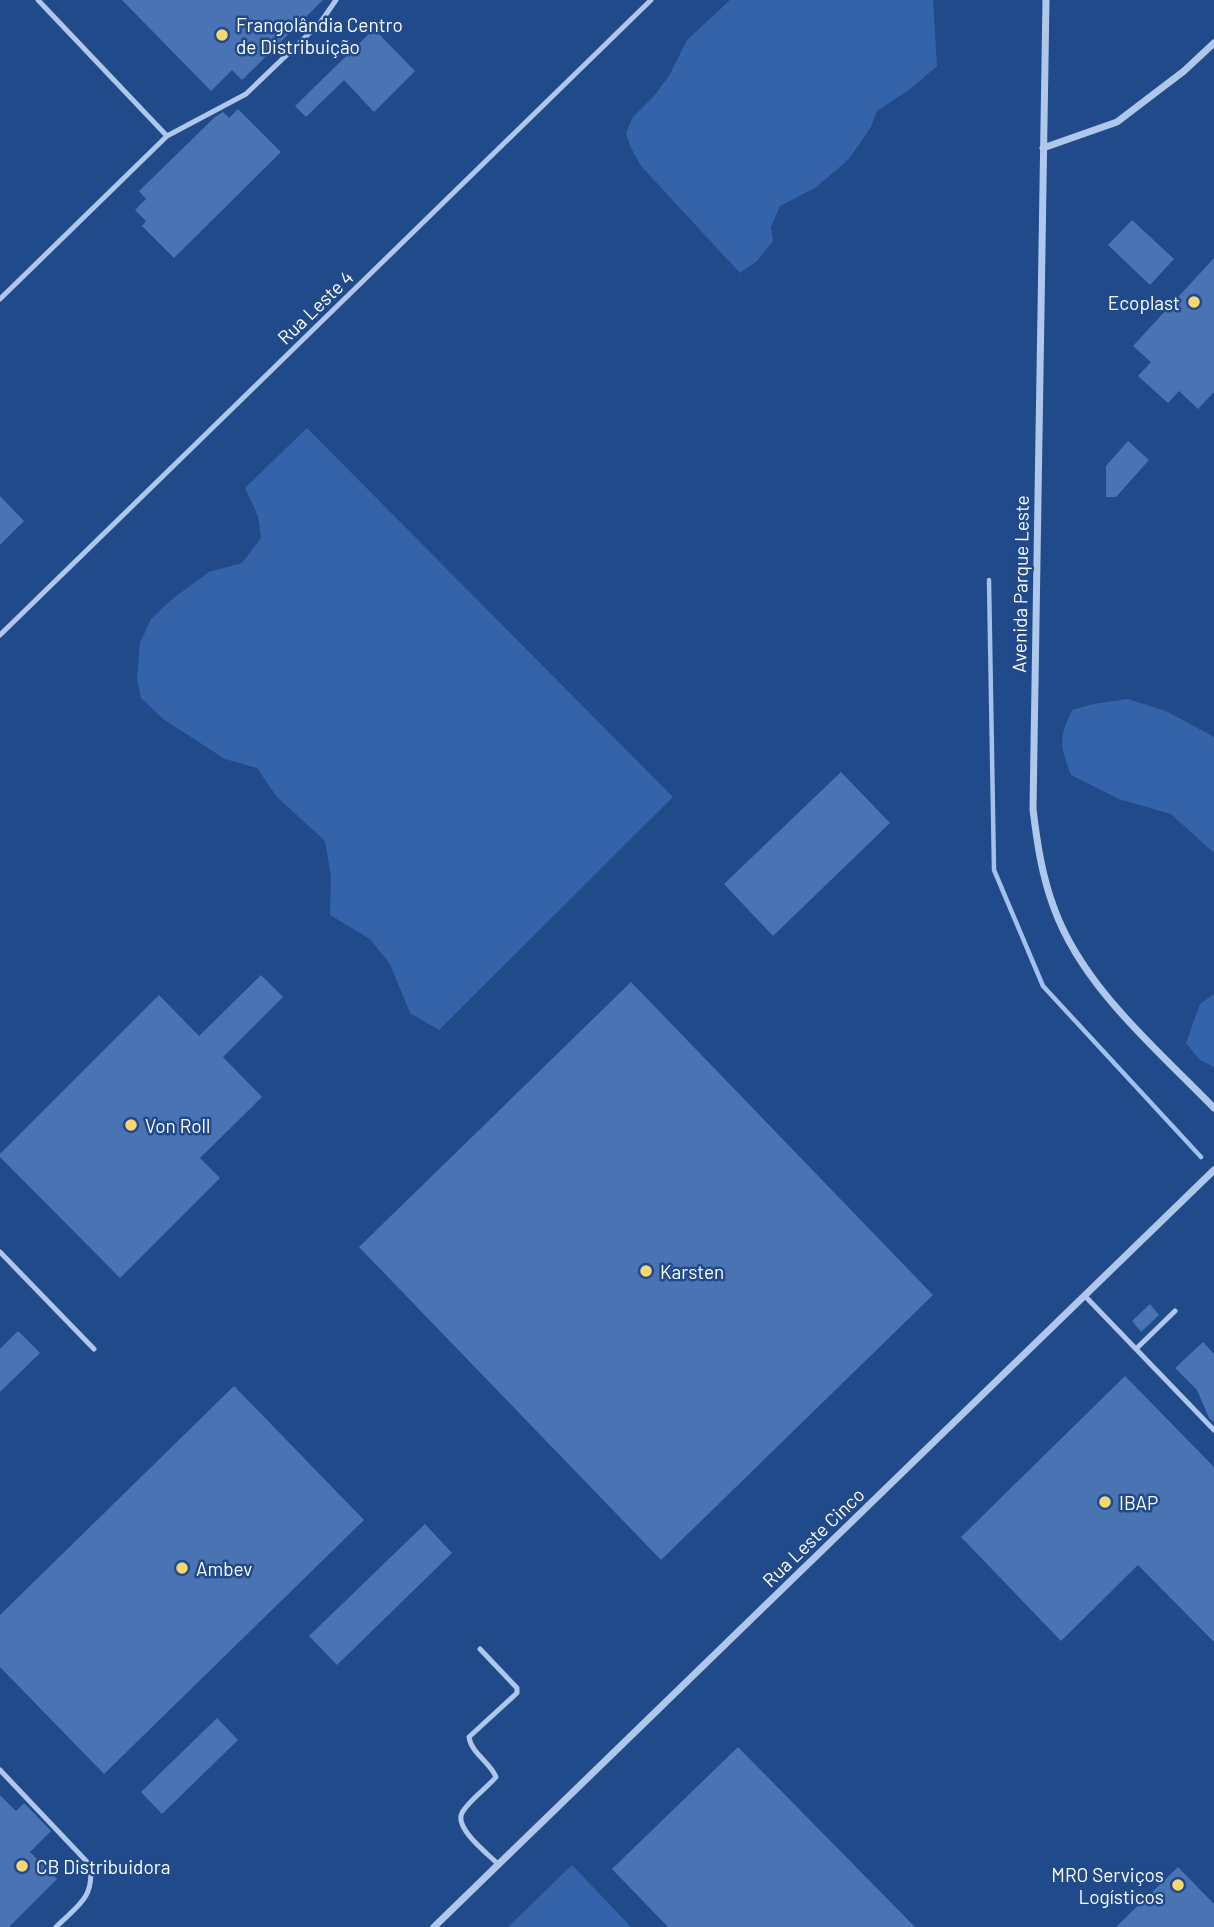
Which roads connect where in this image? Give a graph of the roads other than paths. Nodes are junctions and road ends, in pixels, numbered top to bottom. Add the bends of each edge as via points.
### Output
1 (38, 0) edge
2 (336, 0) edge
3 (651, 0) edge
4 (1046, 0) edge
5 (1214, 43) edge
6 (167, 136) junction
7 (1043, 148) junction
8 (0, 299) edge
9 (0, 635) edge
10 (1214, 1108) edge
11 (1214, 1170) edge
12 (0, 1252) edge
13 (1084, 1295) junction
14 (1175, 1311) dead end
15 (94, 1349) dead end
16 (1136, 1349) junction
17 (1214, 1430) edge
18 (480, 1648) dead end
19 (0, 1770) edge
20 (498, 1864) junction
21 (56, 1927) edge
22 (434, 1927) edge

1 - 6 lane
2 - 6 lane via 320,23 246,94
3 - 9 lane, Rua Leste 4
4 - 7 street, Avenida Parque Leste
5 - 7 street via 1117,122
6 - 8 lane
7 - 10 street, Avenida Parque Leste via 1033,809 1037,845 1054,911 1095,983
11 - 13 street, Rua Leste Cinco
12 - 15 lane
13 - 16 lane
13 - 20 street, Rua Leste Cinco
14 - 16 lane
16 - 17 lane
18 - 20 lane via 517,1693 470,1737 496,1777 461,1812 460,1822
19 - 21 lane via 90,1865 88,1895
20 - 22 street, Rua Leste Cinco

